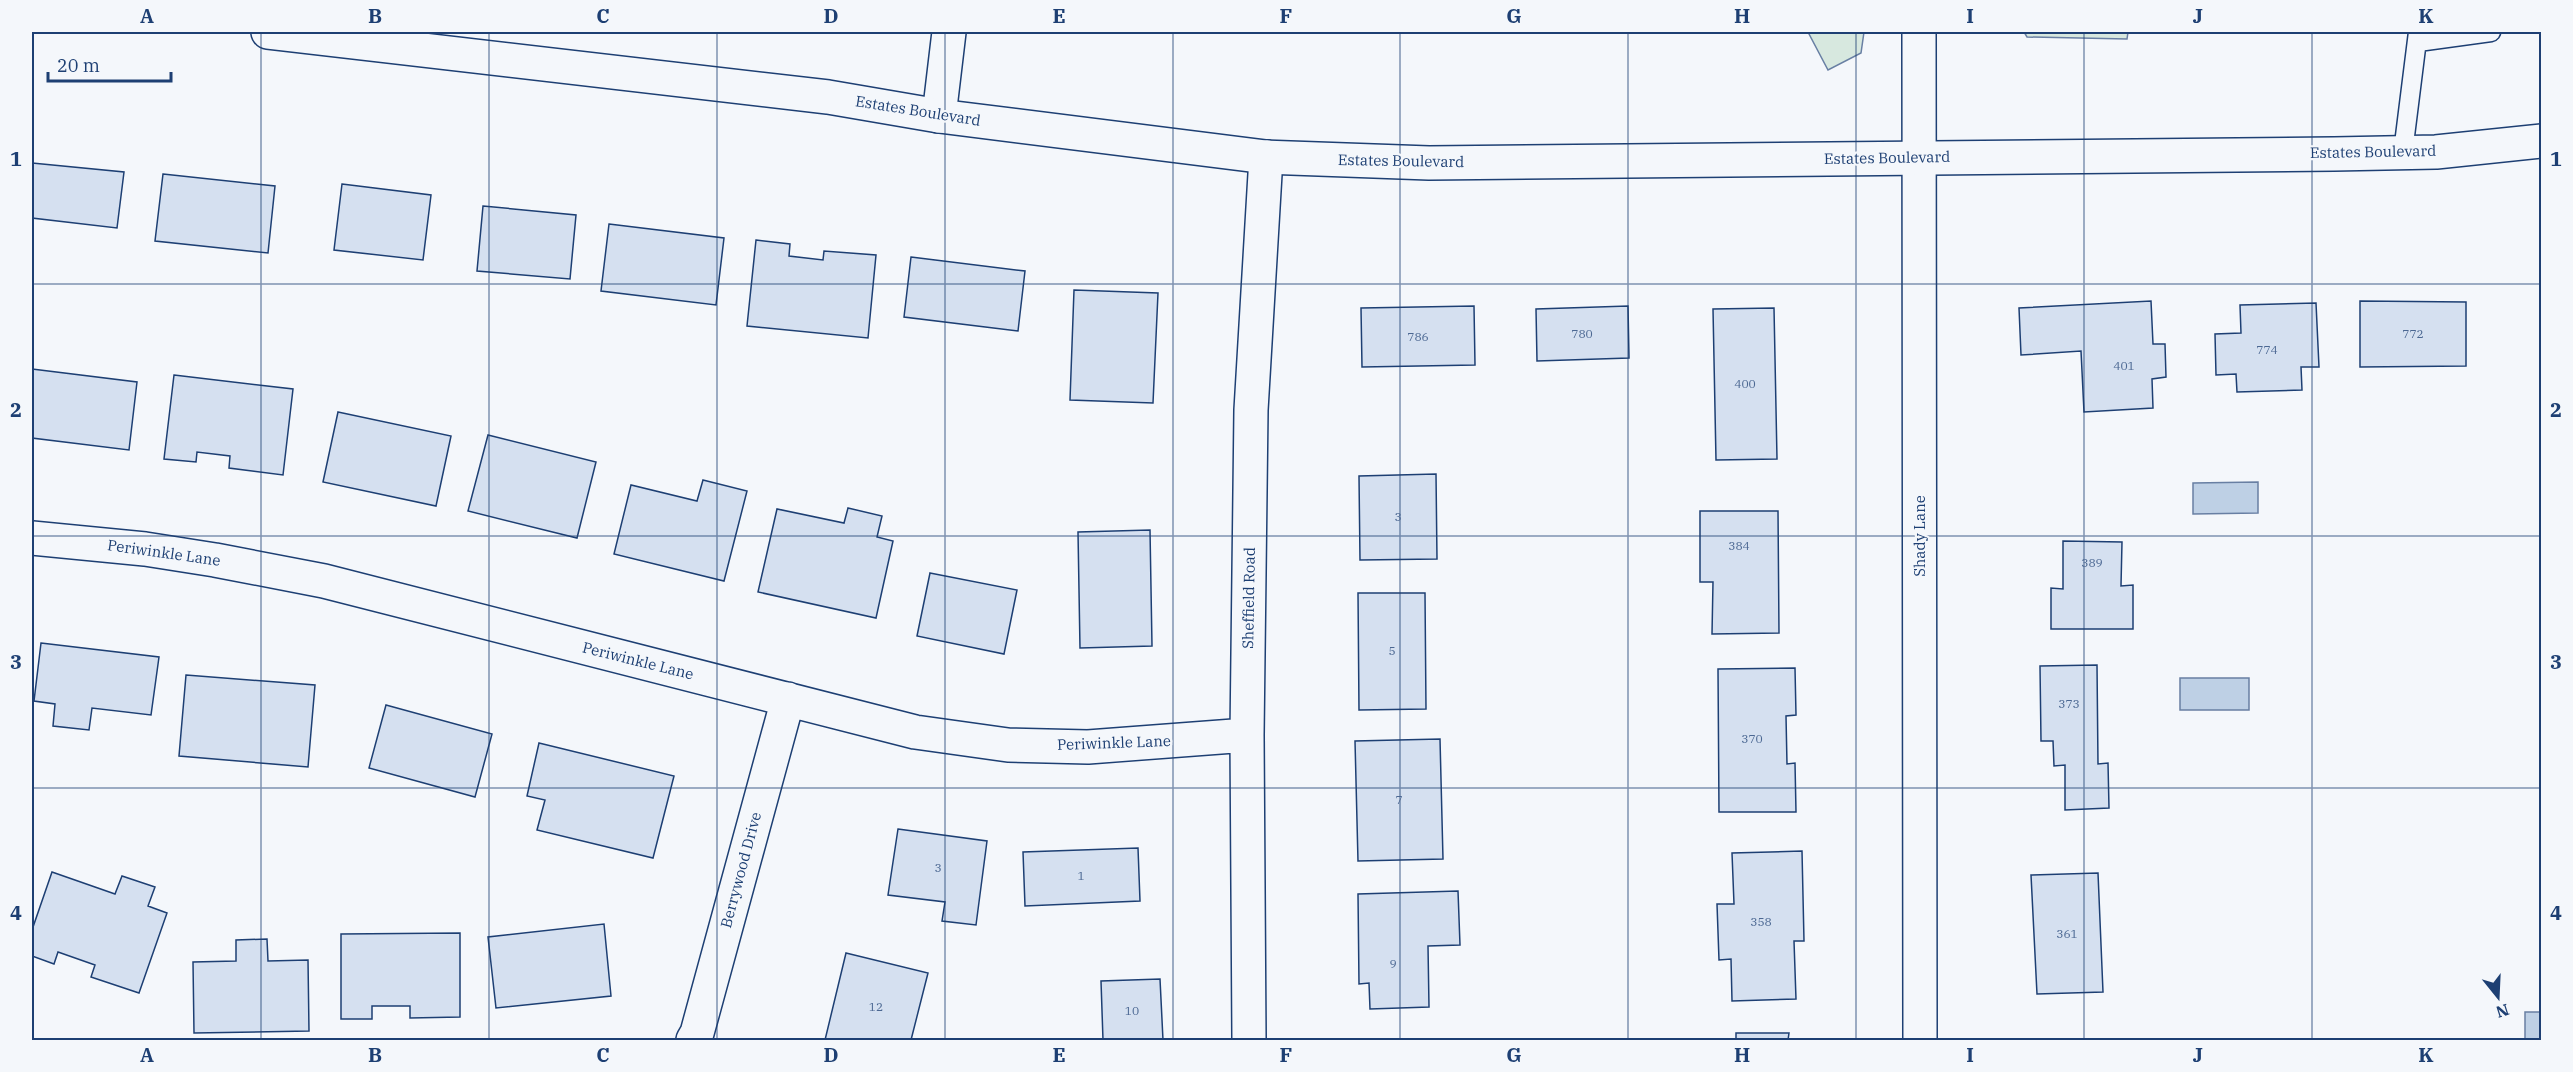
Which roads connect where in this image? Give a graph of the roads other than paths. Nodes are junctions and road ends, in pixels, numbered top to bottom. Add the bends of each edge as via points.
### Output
1 (268, 32) edge
2 (949, 32) edge
3 (1919, 32) edge
4 (2491, 32) edge
5 (2418, 37) edge
6 (939, 116) junction
7 (2541, 141) edge
8 (2403, 152) junction
9 (1266, 157) junction
10 (1920, 157) junction
11 (32, 538) edge
12 (788, 699) junction
13 (1247, 735) junction
14 (693, 1041) edge
15 (1249, 1041) edge
16 (1920, 1041) edge

1 - 6 street, Estates Boulevard via 828,97
2 - 6 street
3 - 10 street, Shady Lane
4 - 5 lane
5 - 8 lane
6 - 9 street, Estates Boulevard
7 - 8 street, Estates Boulevard
8 - 10 street, Estates Boulevard
9 - 10 street, Estates Boulevard via 1429,163
9 - 13 street, Sheffield Road via 1251,410
10 - 16 street, Shady Lane
11 - 12 street, Periwinkle Lane via 145,549 324,581
12 - 13 street, Periwinkle Lane via 915,732 1008,745 1088,747
12 - 14 street, Berrywood Drive
13 - 15 street, Sheffield Road

